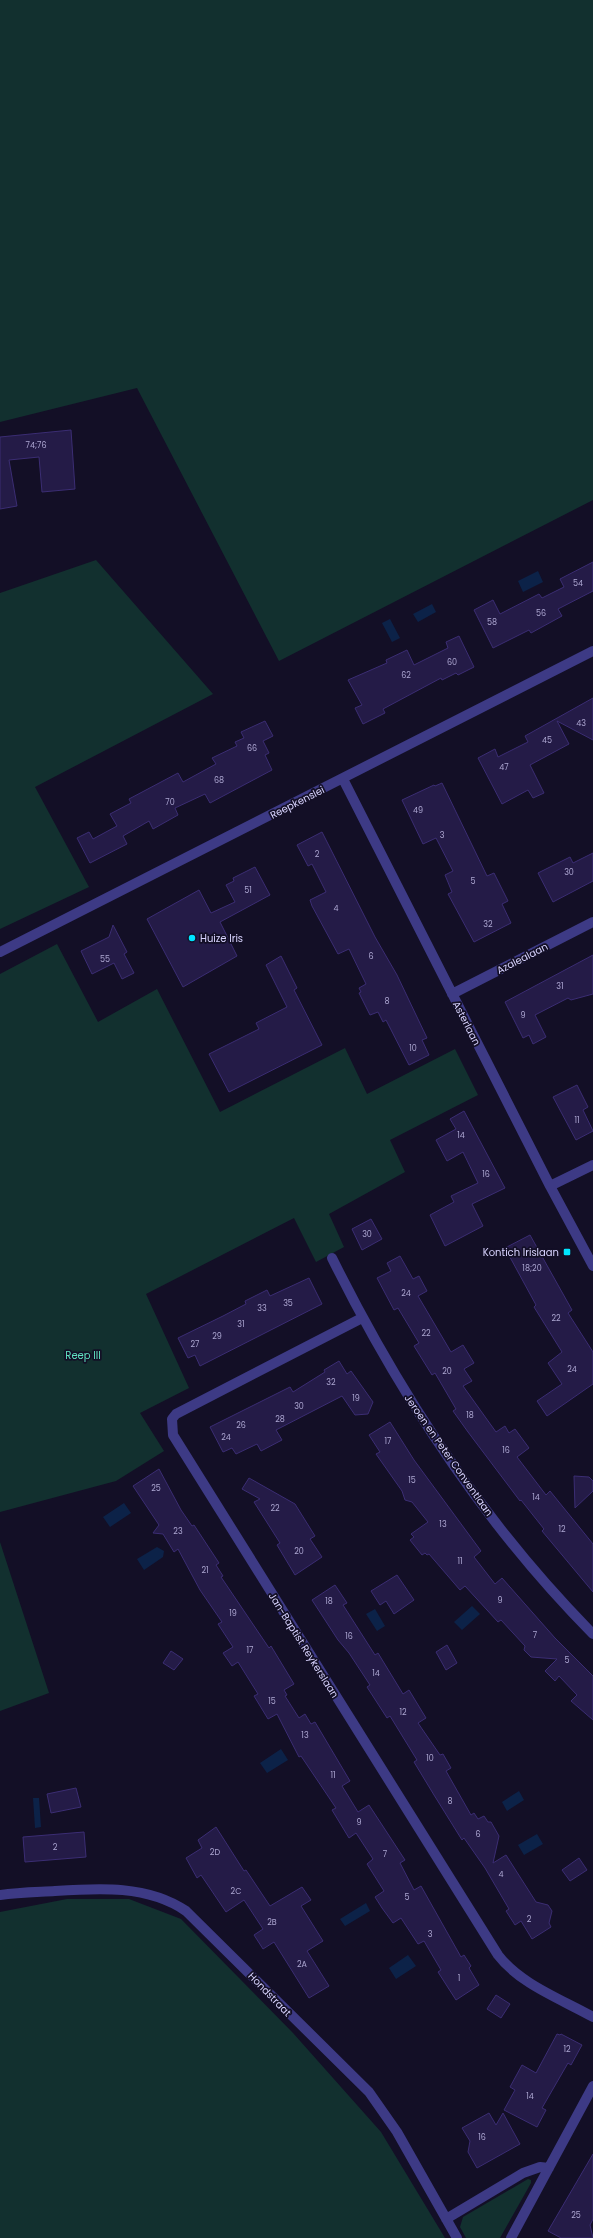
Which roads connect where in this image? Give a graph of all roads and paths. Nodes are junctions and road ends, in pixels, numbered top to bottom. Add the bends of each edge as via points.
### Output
1 (593, 650) edge
2 (343, 779) junction
3 (593, 922) edge
4 (0, 952) edge
5 (452, 994) junction
6 (593, 1165) edge
7 (550, 1186) junction
8 (332, 1258) dead end
9 (593, 1266) edge
10 (362, 1318) junction
11 (593, 1634) edge
12 (0, 1896) edge
13 (593, 2017) edge
14 (593, 2086) edge
15 (549, 2168) junction
16 (446, 2219) junction
17 (457, 2238) edge
18 (511, 2238) edge

1 - 2 street, Reepkenslei
2 - 4 street, Reepkenslei
2 - 5 street, Asterlaan
3 - 5 street, Azalealaan
5 - 7 street, Asterlaan
6 - 7 street
7 - 9 street, Asterlaan
8 - 10 street, Jeroen en Peter Conventlaan
10 - 11 street, Jeroen en Peter Conventlaan via 456,1470 538,1574
10 - 13 street, Jan-Baptist Reykerslaan via 176,1414 172,1419 173,1435 498,1955 524,1979
12 - 16 street, Hondstraat via 81,1889 126,1890 163,1898 186,1911 369,2092 397,2132
14 - 15 street
15 - 16 street via 540,2167 523,2173
15 - 18 street
16 - 17 street, Hondstraat

